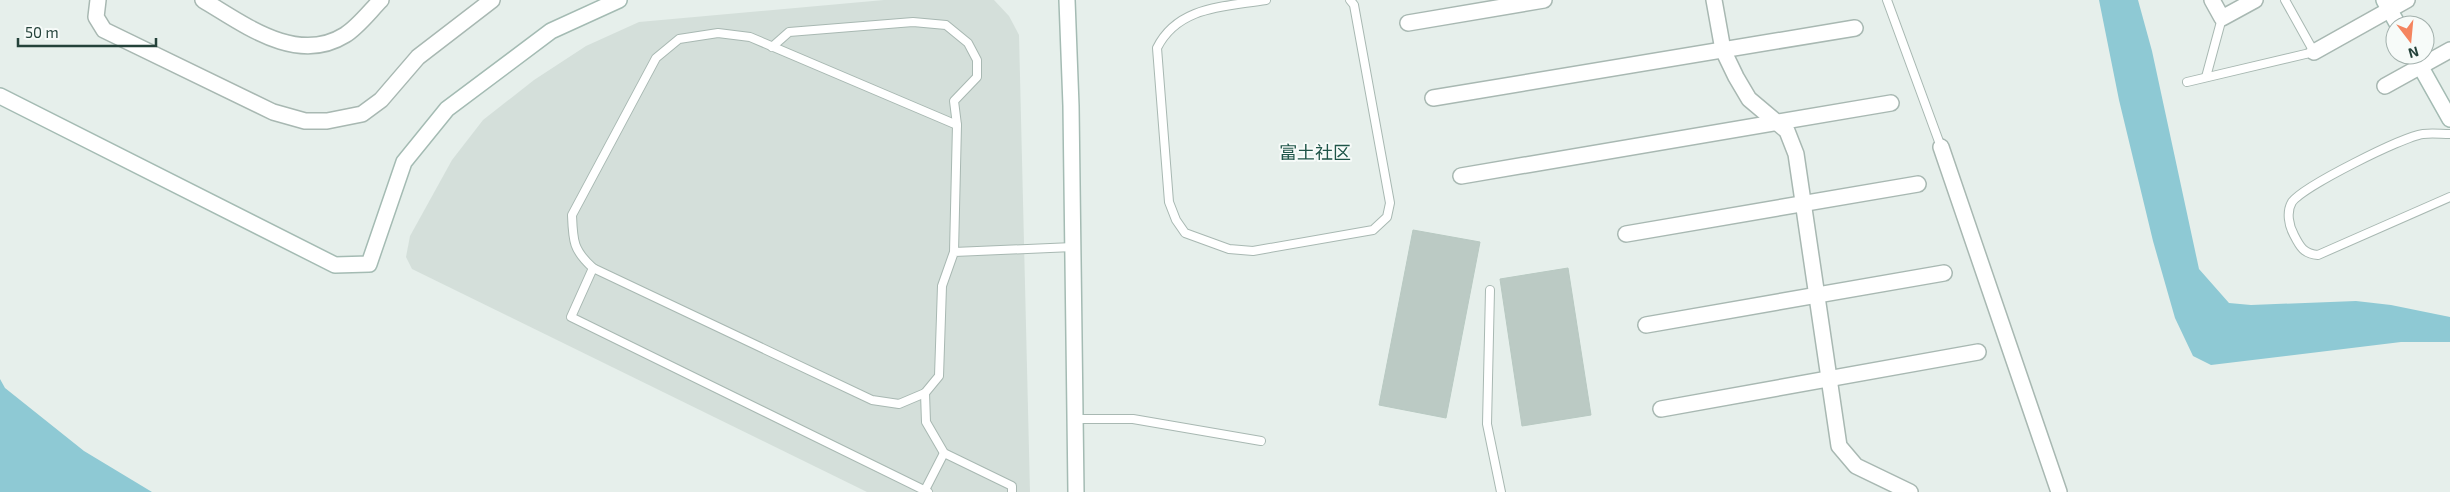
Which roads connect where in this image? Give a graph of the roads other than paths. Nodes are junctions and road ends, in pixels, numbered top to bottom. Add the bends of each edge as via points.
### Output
1 (98, 0) edge
2 (204, 0) edge
3 (381, 0) edge
4 (492, 0) edge
5 (619, 0) edge
6 (1067, 0) edge
7 (1266, 0) edge
8 (1350, 0) edge
9 (1544, 0) edge
10 (1714, 0) edge
11 (1887, 0) edge
12 (2212, 0) edge
13 (2255, 0) edge
14 (2285, 0) edge
15 (2407, 0) edge
16 (2387, 5) edge
17 (2222, 18) junction
18 (1408, 23) dead end
19 (1855, 28) dead end
20 (772, 47) junction
21 (1723, 50) junction
22 (2450, 50) edge
23 (2314, 52) junction
24 (2435, 55) edge
25 (2412, 65) edge
26 (2419, 65) edge
27 (2206, 77) junction
28 (2187, 82) dead end
29 (2385, 86) dead end
30 (0, 96) edge
31 (1434, 98) dead end
32 (1891, 103) dead end
33 (2450, 119) edge
34 (1776, 122) junction
35 (957, 125) junction
36 (2450, 134) edge
37 (1941, 147) joint
38 (1461, 176) dead end
39 (1918, 184) dead end
40 (2450, 197) edge
41 (1803, 204) junction
42 (1626, 234) dead end
43 (1073, 247) junction
44 (954, 252) junction
45 (592, 268) junction
46 (1944, 273) dead end
47 (1490, 290) dead end
48 (1816, 295) junction
49 (1646, 325) dead end
50 (1978, 352) dead end
51 (1829, 378) junction
52 (925, 393) junction
53 (1661, 409) dead end
54 (1075, 419) junction
55 (1261, 442) dead end
56 (944, 453) junction
57 (926, 491) edge
58 (1012, 492) edge
59 (1076, 492) edge
60 (1502, 492) edge
61 (1910, 492) edge
62 (2059, 492) edge

1 - 4 street via 96,17 104,30 273,112 305,121 327,121 362,114 380,100 418,57
2 - 3 street via 282,43 319,46 347,34
5 - 30 street via 551,31 447,109 404,162 369,264 335,265
6 - 43 street
7 - 8 lane via 1206,10 1181,19 1164,34 1157,48 1169,202 1185,233 1229,249 1253,251 1373,230 1387,217 1390,203 1354,5
9 - 18 street
10 - 21 street
11 - 37 lane
12 - 17 street
13 - 17 street
14 - 23 lane
15 - 16 street
16 - 23 street
17 - 27 lane
19 - 21 street
20 - 35 lane
20 - 35 lane via 789,32 913,22 946,25 968,43 977,60 977,77 954,101
20 - 45 lane via 750,37 718,33 679,39 656,58 572,215 573,240 579,256
21 - 31 street
21 - 34 street via 1749,99
22 - 24 street
23 - 27 lane
25 - 29 street
26 - 33 street
27 - 28 lane
32 - 34 street
34 - 38 street
34 - 41 street via 1787,131 1796,154
35 - 44 lane
36 - 40 lane via 2423,134 2403,140 2305,190 2291,204 2288,217 2301,249 2310,255 2318,255
37 - 62 street
39 - 41 street
41 - 42 street
41 - 48 street
43 - 44 lane
43 - 54 street
44 - 52 lane via 942,286 939,376
45 - 52 lane via 872,400 899,404
45 - 57 lane via 571,317
46 - 48 street
47 - 60 lane via 1487,424
48 - 49 street
48 - 51 street
50 - 51 street
51 - 53 street
51 - 61 street via 1839,446 1856,466
52 - 56 lane via 926,422
54 - 55 lane via 1133,419
54 - 59 street
56 - 57 lane
56 - 58 lane via 1012,486

